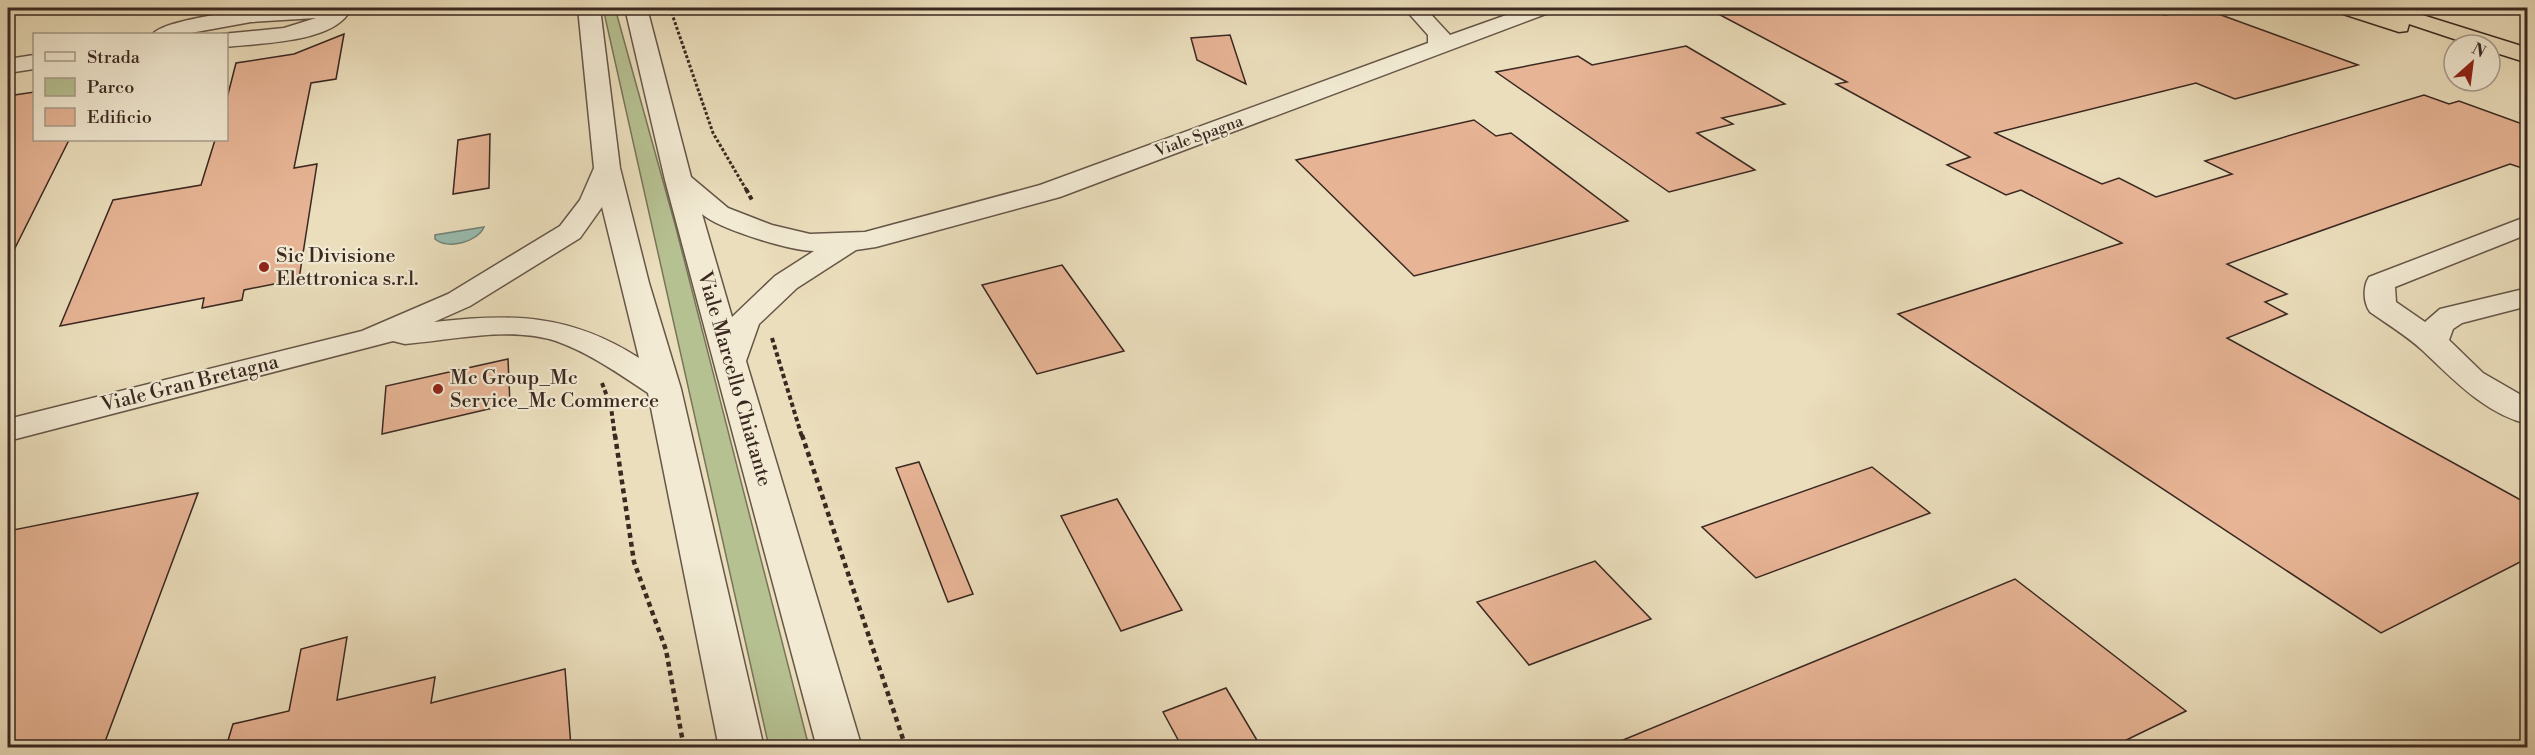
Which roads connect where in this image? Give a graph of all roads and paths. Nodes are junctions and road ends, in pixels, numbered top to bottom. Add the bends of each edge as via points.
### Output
1 (589, 8) edge
2 (636, 8) edge
3 (670, 8) edge
4 (1414, 8) edge
5 (1544, 8) edge
6 (2344, 8) edge
7 (2380, 8) edge
8 (168, 33) edge
9 (228, 40) edge
10 (2442, 40) edge
11 (1439, 48) junction
12 (2528, 56) edge
13 (2502, 60) edge
14 (33, 62) edge
15 (8, 66) edge
16 (2528, 69) edge
17 (607, 168) junction
18 (678, 180) junction
19 (759, 209) dead end
20 (2528, 224) edge
21 (847, 243) junction
22 (2528, 297) edge
23 (774, 333) dead end
24 (373, 338) junction
25 (2432, 342) junction
26 (729, 362) junction
27 (664, 389) junction
28 (2528, 414) edge
29 (8, 430) edge
30 (742, 747) edge
31 (840, 747) edge
32 (906, 747) edge

1 - 17 street
2 - 18 street, Viale Marcello Chiatante
3 - 19 path via 713,133
4 - 11 street via 1439,34
5 - 11 street, Viale Spagna
6 - 10 highway
7 - 12 highway
8 - 9 street via 201,24 298,11 337,14 327,23 302,30
11 - 21 street, Viale Spagna via 1050,190
13 - 16 highway
14 - 15 street
17 - 24 street, Viale Gran Bretagna via 594,201 570,232 459,300
17 - 27 street
18 - 21 street, Viale Spagna via 718,214 762,231 810,243
18 - 26 street, Viale Marcello Chiatante
20 - 25 street via 2380,283 2381,305
21 - 26 street, Viale Spagna via 786,282 745,321
22 - 25 street via 2451,315 2439,324
23 - 32 path via 772,340 785,385
24 - 27 street, Viale Gran Bretagna via 502,326 551,330 615,356
24 - 29 street, Viale Gran Bretagna
25 - 28 street via 2471,380
26 - 31 street, Viale Marcello Chiatante
27 - 30 street

